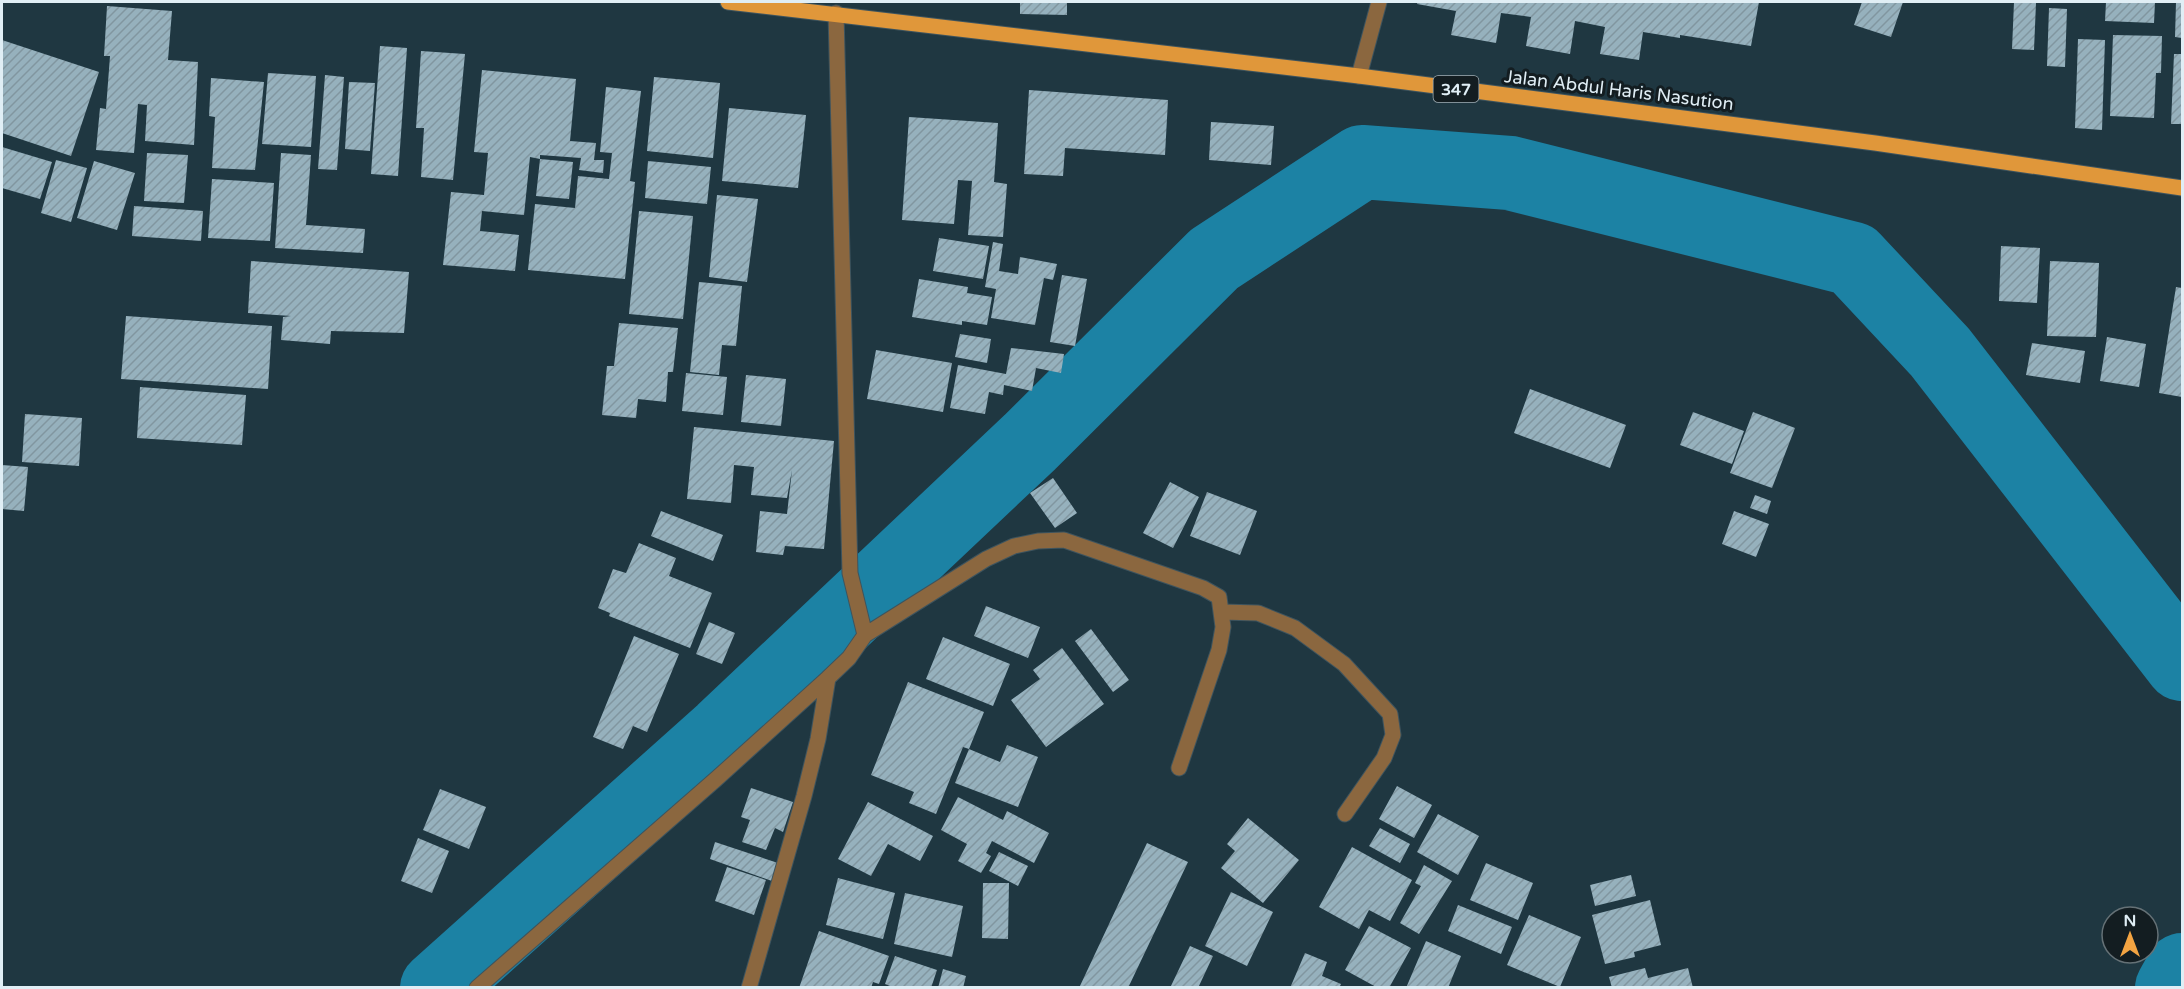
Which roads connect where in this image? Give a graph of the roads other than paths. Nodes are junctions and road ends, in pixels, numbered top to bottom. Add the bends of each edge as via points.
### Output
1 (728, 2) edge
2 (1379, 2) edge
3 (836, 13) junction
4 (1359, 76) junction
5 (2182, 188) edge
6 (1222, 612) junction
7 (865, 635) junction
8 (828, 678) junction
9 (1179, 768) dead end
10 (1345, 814) dead end
11 (477, 987) edge
12 (748, 987) edge

1 - 3 main road, Jalan Abdul Haris Nasution / 347
2 - 4 street
3 - 4 main road, Jalan Abdul Haris Nasution / 347
3 - 7 street via 850,573
4 - 5 main road, Jalan Abdul Haris Nasution / 347
6 - 7 street via 1219,597 1203,588 1064,540 1038,541 1014,546 986,559
6 - 9 street via 1219,650
6 - 10 street via 1258,613 1295,628 1344,664 1390,714 1393,735 1384,758
7 - 8 street
8 - 11 street
8 - 12 street via 804,796

